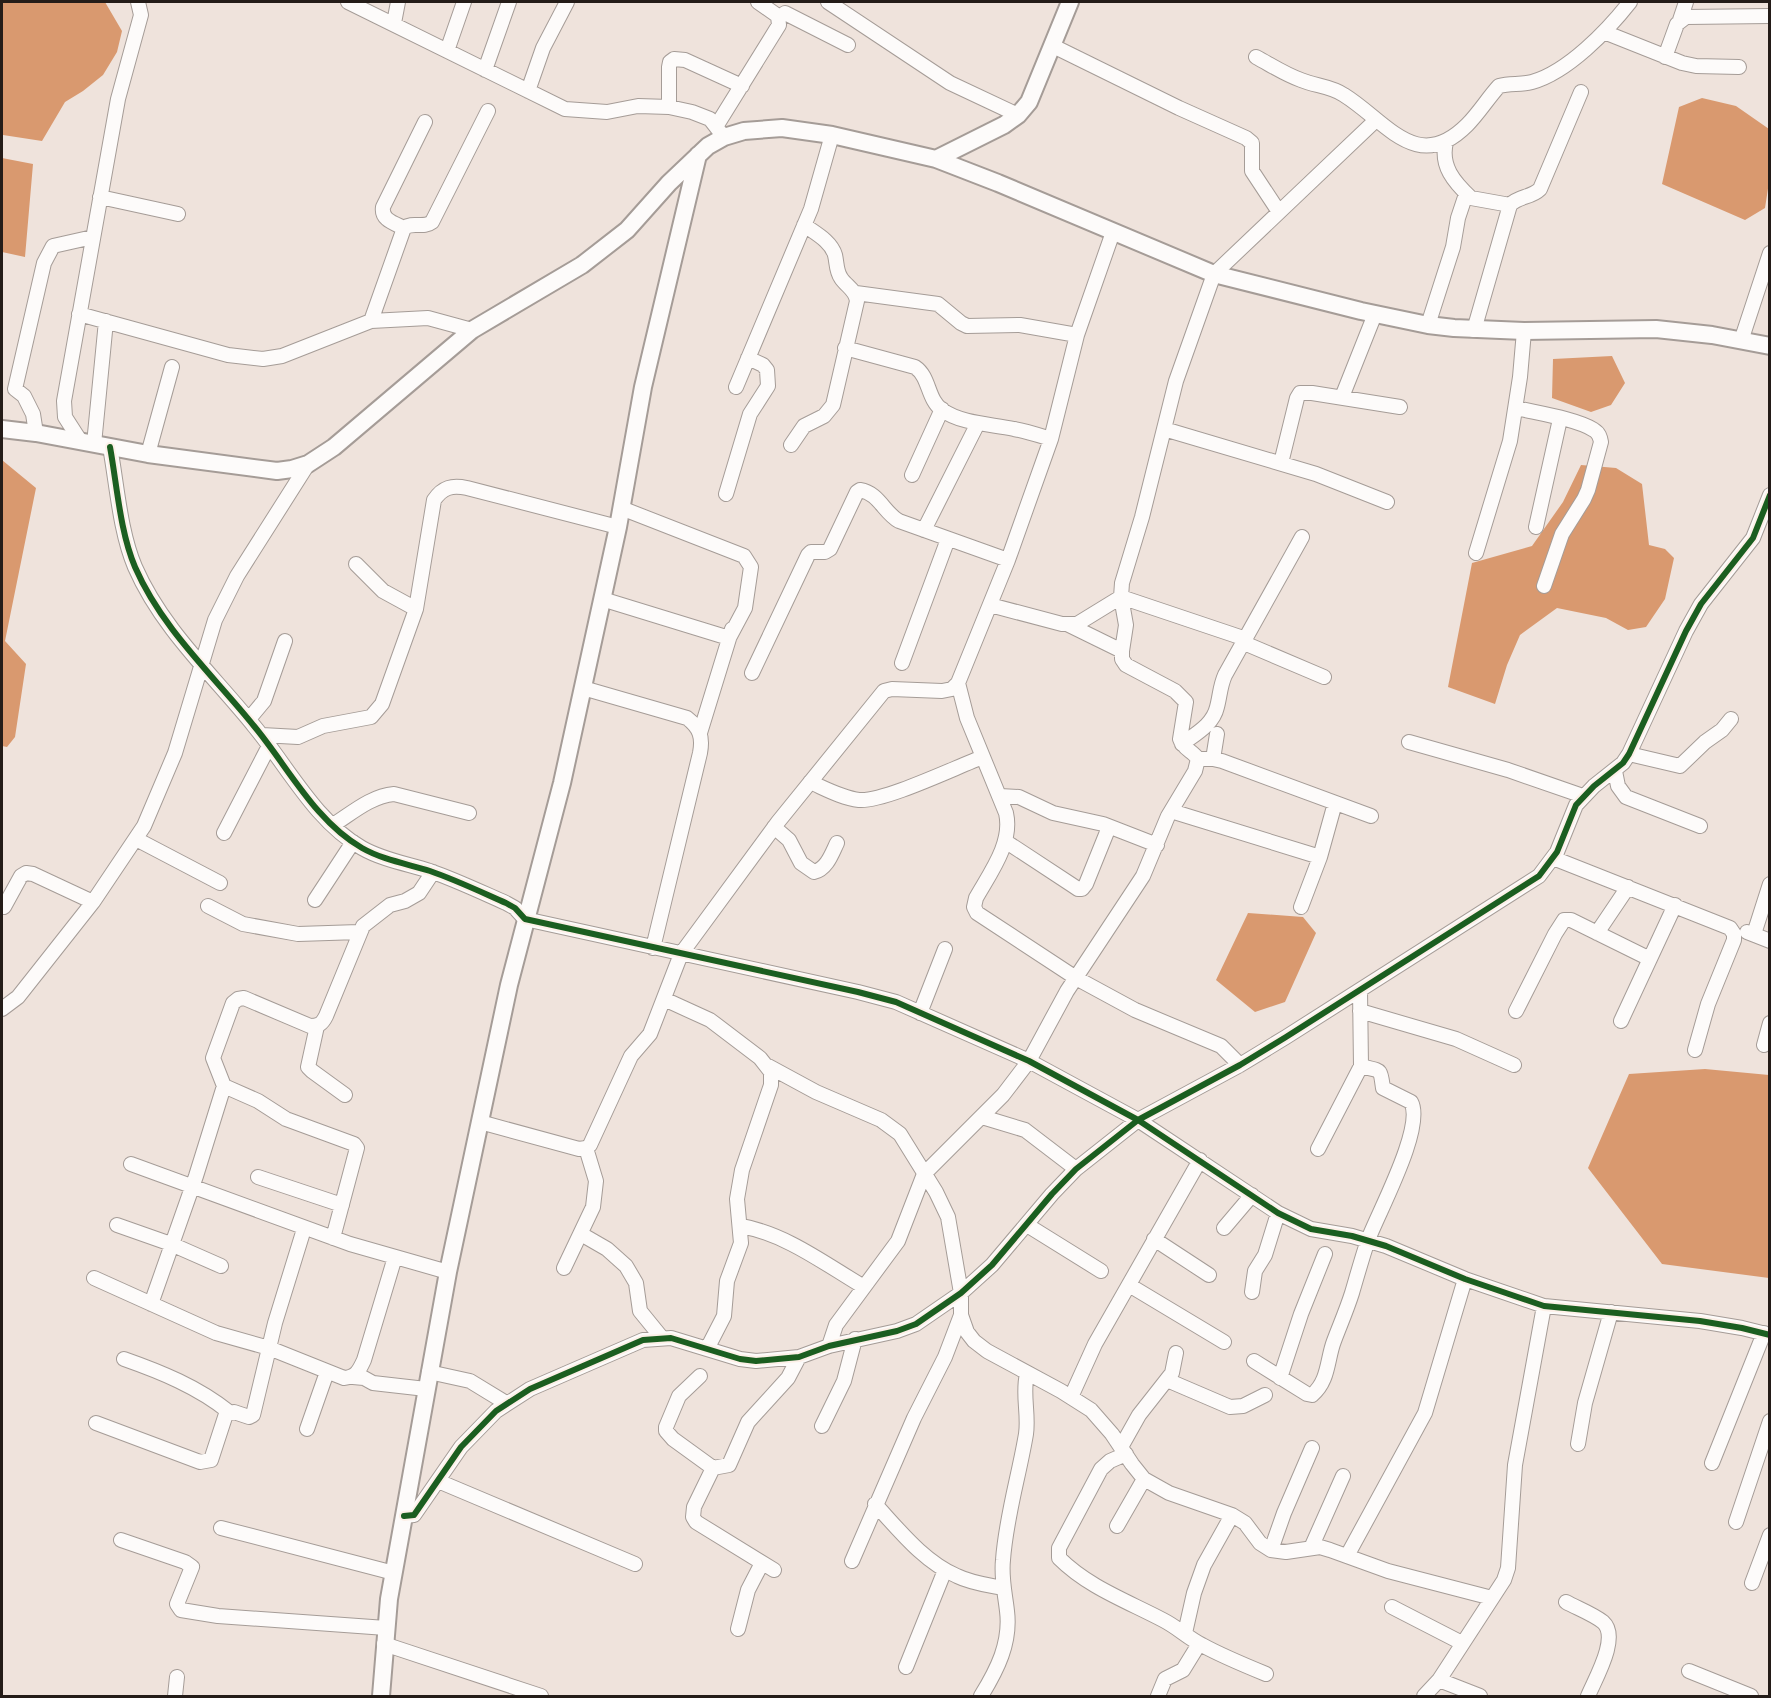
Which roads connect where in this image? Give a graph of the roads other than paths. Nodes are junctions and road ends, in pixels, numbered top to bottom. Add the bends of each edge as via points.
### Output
1 (138, 2) edge
2 (398, 2) edge
3 (464, 2) edge
4 (509, 2) edge
5 (567, 2) edge
6 (758, 2) edge
7 (828, 2) edge
8 (1071, 2) edge
9 (1630, 2) edge
10 (1686, 2) edge
11 (356, 3) edge
12 (786, 12) edge
13 (1770, 16) edge
14 (1680, 20) junction
15 (394, 23) junction
16 (1604, 32) junction
17 (848, 45) dead end
18 (1053, 46) junction
19 (447, 51) junction
20 (1256, 57) dead end
21 (1665, 57) junction
22 (1739, 67) dead end
23 (484, 70) junction
24 (742, 86) junction
25 (528, 91) junction
26 (1581, 92) dead end
27 (669, 107) junction
28 (488, 111) dead end
29 (1018, 115) junction
30 (1376, 120) junction
31 (425, 122) dead end
32 (721, 131) junction
33 (832, 135) junction
34 (1446, 142) junction
35 (698, 154) junction
36 (936, 159) junction
37 (1466, 194) junction
38 (100, 197) junction
39 (1510, 205) junction
40 (1279, 212) junction
41 (178, 214) dead end
42 (804, 225) junction
43 (404, 228) junction
44 (1113, 232) junction
45 (93, 237) junction
46 (1770, 254) edge
47 (1214, 274) junction
48 (856, 293) junction
49 (79, 314) junction
50 (1376, 314) junction
51 (106, 321) junction
52 (371, 321) junction
53 (1428, 326) junction
54 (472, 330) junction
55 (1474, 330) junction
56 (1524, 331) junction
57 (1077, 334) junction
58 (1741, 341) junction
59 (1770, 346) edge
60 (845, 348) junction
61 (748, 358) junction
62 (172, 367) dead end
63 (736, 387) dead end
64 (9, 390) edge
65 (1342, 397) junction
66 (1400, 407) dead end
67 (1516, 408) junction
68 (942, 410) junction
69 (1560, 419) junction
70 (978, 423) junction
71 (2, 429) edge
72 (1164, 429) junction
73 (36, 433) junction
74 (1051, 439) junction
75 (95, 445) junction
76 (791, 445) dead end
77 (148, 454) junction
78 (1281, 463) junction
79 (308, 464) junction
80 (912, 476) dead end
81 (726, 494) dead end
82 (1770, 495) edge
83 (1387, 502) dead end
84 (621, 508) junction
85 (618, 527) junction
86 (1536, 527) dead end
87 (924, 530) junction
88 (1302, 537) dead end
89 (948, 539) junction
90 (1476, 553) dead end
91 (1008, 560) junction
92 (356, 564) dead end
93 (1544, 586) dead end
94 (1121, 597) junction
95 (602, 599) junction
96 (990, 605) junction
97 (416, 609) junction
98 (734, 620) dead end
99 (1069, 625) junction
100 (729, 638) junction
101 (285, 641) dead end
102 (1245, 641) junction
103 (1122, 651) junction
104 (902, 663) dead end
105 (201, 664) junction
106 (752, 673) dead end
107 (1324, 677) dead end
108 (958, 683) junction
109 (583, 688) junction
110 (249, 719) junction
111 (1731, 719) dead end
112 (700, 733) junction
113 (1216, 734) dead end
114 (265, 740) junction
115 (1409, 742) dead end
116 (1182, 744) junction
117 (1629, 754) junction
118 (983, 757) junction
119 (1198, 759) junction
120 (1213, 759) junction
121 (1615, 771) junction
122 (810, 782) junction
123 (1000, 796) junction
124 (1583, 796) junction
125 (1335, 803) junction
126 (1171, 811) junction
127 (469, 813) dead end
128 (1371, 816) dead end
129 (333, 825) junction
130 (1109, 826) junction
131 (1700, 826) dead end
132 (774, 827) junction
133 (224, 832) dead end
134 (136, 839) junction
135 (353, 842) junction
136 (1005, 842) junction
137 (837, 843) dead end
138 (1157, 845) junction
139 (1320, 857) junction
140 (1553, 858) junction
141 (433, 872) junction
142 (220, 883) dead end
143 (1770, 885) edge
144 (1628, 887) junction
145 (315, 900) dead end
146 (93, 902) junction
147 (1675, 905) junction
148 (207, 906) dead end
149 (4, 907) dead end
150 (1301, 907) dead end
151 (525, 919) junction
152 (1730, 928) junction
153 (359, 932) junction
154 (1598, 933) junction
155 (1754, 934) junction
156 (1770, 941) edge
157 (653, 948) junction
158 (945, 949) dead end
159 (681, 954) junction
160 (1650, 959) junction
161 (1076, 978) junction
162 (1360, 990) junction
163 (664, 999) junction
164 (2, 1009) edge
165 (1360, 1011) junction
166 (1516, 1011) dead end
167 (920, 1013) junction
168 (1621, 1021) dead end
169 (1770, 1023) edge
170 (317, 1026) junction
171 (1764, 1045) dead end
172 (1695, 1050) dead end
173 (1029, 1061) junction
174 (1240, 1065) junction
175 (1514, 1065) dead end
176 (768, 1066) junction
177 (1361, 1066) junction
178 (224, 1086) junction
179 (345, 1095) dead end
180 (982, 1117) junction
181 (1138, 1120) junction
182 (480, 1122) junction
183 (586, 1148) junction
184 (1318, 1149) dead end
185 (1200, 1160) junction
186 (130, 1164) dead end
187 (1076, 1169) junction
188 (924, 1174) junction
189 (258, 1177) dead end
190 (191, 1187) junction
191 (1252, 1196) junction
192 (342, 1205) junction
193 (1278, 1213) junction
194 (117, 1225) dead end
195 (1027, 1225) junction
196 (741, 1226) junction
197 (304, 1228) junction
198 (1224, 1228) dead end
199 (580, 1234) junction
200 (333, 1238) junction
201 (1154, 1239) junction
202 (1368, 1240) junction
203 (171, 1244) junction
204 (1325, 1254) dead end
205 (394, 1257) junction
206 (221, 1266) dead end
207 (564, 1268) dead end
208 (1101, 1271) dead end
209 (448, 1272) junction
210 (1209, 1275) dead end
211 (94, 1278) dead end
212 (1465, 1279) junction
213 (1129, 1285) junction
214 (864, 1287) junction
215 (1252, 1292) dead end
216 (961, 1293) junction
217 (151, 1304) junction
218 (1544, 1306) junction
219 (1611, 1312) junction
220 (961, 1315) junction
221 (1767, 1334) edge
222 (662, 1338) junction
223 (855, 1340) junction
224 (1224, 1342) dead end
225 (829, 1346) junction
226 (269, 1348) junction
227 (707, 1349) junction
228 (1176, 1353) dead end
229 (799, 1357) junction
230 (124, 1359) dead end
231 (1254, 1361) dead end
232 (327, 1372) junction
233 (429, 1372) junction
234 (1027, 1374) junction
235 (700, 1376) dead end
236 (353, 1377) junction
237 (1280, 1378) junction
238 (1167, 1380) junction
239 (426, 1389) junction
240 (1265, 1395) dead end
241 (1071, 1397) junction
242 (506, 1403) junction
243 (229, 1412) junction
244 (1770, 1421) edge
245 (96, 1422) dead end
246 (822, 1426) dead end
247 (308, 1429) dead end
248 (1578, 1444) dead end
249 (1312, 1448) dead end
250 (1123, 1451) junction
251 (1712, 1463) dead end
252 (713, 1467) junction
253 (1343, 1476) dead end
254 (1144, 1479) junction
255 (438, 1481) junction
256 (875, 1504) junction
257 (1232, 1515) junction
258 (404, 1516) junction
259 (1736, 1522) dead end
260 (1117, 1526) dead end
261 (221, 1528) dead end
262 (1770, 1534) edge
263 (121, 1540) dead end
264 (1311, 1548) junction
265 (1272, 1550) junction
266 (1347, 1556) junction
267 (852, 1561) dead end
268 (635, 1564) dead end
269 (945, 1570) junction
270 (394, 1574) junction
271 (1752, 1583) dead end
272 (1003, 1588) junction
273 (1492, 1598) junction
274 (1566, 1602) dead end
275 (1392, 1607) dead end
276 (738, 1629) dead end
277 (1185, 1633) junction
278 (385, 1636) junction
279 (1462, 1643) junction
280 (1199, 1644) junction
281 (906, 1667) dead end
282 (1689, 1671) dead end
283 (1266, 1674) dead end
284 (177, 1677) dead end
285 (1439, 1680) junction
286 (174, 1696) edge
287 (381, 1696) edge
288 (541, 1696) edge
289 (981, 1696) edge
290 (1158, 1696) edge
291 (1424, 1696) edge
292 (1480, 1696) edge
293 (1588, 1696) edge
294 (1751, 1696) edge

1 - 38 street via 141,15 118,99
2 - 15 street
3 - 19 street
4 - 23 street
5 - 25 street via 543,48
6 - 12 street via 777,16
7 - 29 street via 950,83
8 - 18 main road
9 - 16 street
10 - 14 street
11 - 15 street
12 - 17 street
12 - 24 street
13 - 14 street
14 - 21 street
15 - 19 street
16 - 21 street
16 - 34 street via 1588,48 1546,76 1520,85 1499,86 1469,123
18 - 29 main road via 1029,102
18 - 40 street via 1246,138 1252,143 1252,171
19 - 23 street
20 - 30 street via 1300,80 1336,90
21 - 22 street via 1696,66
23 - 25 street
24 - 27 street via 685,60 674,59 669,67
24 - 32 street
25 - 27 street via 565,109 607,112 638,106
26 - 39 street via 1540,189
27 - 32 street via 703,115
28 - 43 street via 432,222
29 - 36 main road
30 - 34 street via 1404,141 1434,146
30 - 40 street
31 - 43 street via 383,207 385,219
32 - 33 main road via 782,128
32 - 35 main road
33 - 36 main road
33 - 42 street
34 - 37 street via 1445,164
35 - 54 main road via 627,230 582,265
35 - 84 main road via 643,387
36 - 44 main road
37 - 39 street
37 - 53 street
38 - 41 street
38 - 45 street
39 - 55 street
40 - 47 street
42 - 48 street via 828,242 841,278
42 - 61 street
43 - 52 street
44 - 47 main road
44 - 57 street
45 - 49 street
45 - 64 street via 53,246 48,254 16,385
46 - 58 street
47 - 50 main road
47 - 72 street via 1176,381
48 - 57 street via 938,304 967,326 1020,325
48 - 60 street
49 - 51 street
49 - 75 street via 63,411 70,427
50 - 53 main road
50 - 65 street
51 - 52 street via 228,355 263,359 282,356
51 - 75 street
52 - 54 street via 428,318
53 - 55 main road
54 - 79 main road via 334,447
55 - 56 main road
56 - 58 main road via 1645,328
56 - 67 street
57 - 74 street
58 - 59 main road
60 - 68 street via 915,367 924,375
60 - 76 street via 829,412 804,426
61 - 63 street
61 - 81 street via 767,370 768,386 750,414
62 - 77 street
64 - 73 street via 24,396 33,414
65 - 66 street
65 - 78 street via 1300,393
67 - 69 street
67 - 90 street via 1502,472
68 - 70 street
68 - 80 street
69 - 86 street
69 - 93 street via 1593,429 1601,442 1588,489 1562,534
70 - 74 street
70 - 87 street
71 - 73 main road
72 - 78 street
72 - 94 street
73 - 75 main road
74 - 91 street
75 - 77 main road
75 - 105 street via 135,567 180,640
77 - 79 main road via 277,471
78 - 83 street
79 - 105 street via 229,590
82 - 117 street via 1753,538 1701,604 1686,631
84 - 85 main road
84 - 100 street via 744,556 751,567 745,608
85 - 95 main road
85 - 97 street via 467,488 448,487 440,492 432,508
87 - 89 street
87 - 106 street via 894,518 870,493 857,492 830,549 808,555
88 - 102 street
89 - 91 street
89 - 104 street
91 - 96 street
92 - 97 street via 383,591
94 - 99 street via 1083,622
94 - 102 street
94 - 103 street via 1126,625
95 - 100 street
95 - 109 main road
96 - 99 street
96 - 108 street
97 - 114 street via 382,704 371,717 323,726 298,737
98 - 100 street
99 - 103 street
100 - 112 street
101 - 110 street via 264,701
102 - 107 street
102 - 116 street via 1222,682 1211,721
103 - 116 street via 1126,665 1186,702
105 - 110 street
105 - 134 street via 175,753
108 - 118 street
108 - 122 street via 942,691 884,691
109 - 112 street via 687,718
109 - 151 main road
110 - 114 street
111 - 117 street via 1680,766
112 - 157 street via 700,753
113 - 120 street
114 - 129 street
114 - 133 street
115 - 124 street
116 - 119 street
117 - 121 street
118 - 122 street via 867,800 846,797
118 - 123 street
119 - 120 street
119 - 126 street
120 - 125 street
121 - 124 street
121 - 131 street via 1618,786 1626,797
122 - 132 street
123 - 130 street via 1019,797 1053,813
123 - 136 street via 1008,822
124 - 140 street
125 - 128 street
125 - 139 street
126 - 138 street
126 - 139 street
127 - 129 street via 394,794 371,801
129 - 135 street
130 - 136 street via 1082,889
130 - 138 street
132 - 137 street via 789,840 801,863 814,872 824,867
132 - 159 street
134 - 142 street
134 - 146 street
135 - 141 street via 372,854
135 - 145 street
136 - 161 street via 976,898 977,913
138 - 161 street via 1143,876
139 - 150 street
140 - 144 street
140 - 162 street via 1524,887
141 - 151 street via 506,903
141 - 153 street via 419,893 390,905
143 - 155 street
144 - 147 street
144 - 154 street
146 - 149 street via 26,873
146 - 164 street via 18,997
147 - 152 street
147 - 160 street
148 - 153 street via 243,924 298,934
151 - 157 street
151 - 182 main road
152 - 155 street
152 - 172 street via 1734,940 1708,1004
153 - 170 street via 326,1016
154 - 160 street
154 - 166 street via 1564,920
155 - 156 street
157 - 159 street
158 - 167 street
159 - 163 street
159 - 167 street via 878,997
160 - 168 street
161 - 173 street
161 - 174 street via 1135,1010 1221,1046
162 - 165 street
162 - 174 street
163 - 176 street via 710,1020
163 - 183 street via 650,1034 631,1056 596,1136
165 - 175 street via 1456,1039
165 - 177 street
167 - 173 street
169 - 171 street
170 - 178 street via 238,999 233,1003 213,1058
170 - 179 street via 308,1066
173 - 180 street
173 - 181 street
174 - 181 street
176 - 188 street via 892,1126
176 - 196 street via 771,1085 739,1185 737,1208
177 - 184 street
177 - 202 street via 1379,1071 1383,1088 1411,1102 1414,1113 1403,1160
178 - 190 street
178 - 192 street via 285,1119 354,1144 357,1155
180 - 187 street via 1025,1130
180 - 188 street
181 - 185 street
181 - 187 street
182 - 183 street
182 - 209 main road
183 - 199 street via 595,1172 595,1193
185 - 191 street
185 - 201 street
186 - 190 street
187 - 195 street
188 - 214 street via 898,1241
188 - 216 street via 948,1217
189 - 192 street
190 - 197 street
190 - 203 street
191 - 193 street
191 - 198 street
192 - 200 street
193 - 202 street via 1311,1229
193 - 215 street via 1265,1255 1255,1271
194 - 203 street
195 - 208 street
195 - 216 street
196 - 214 street via 779,1238
196 - 227 street via 741,1243 726,1287 724,1316
197 - 200 street
197 - 226 street
199 - 207 street
199 - 222 street via 607,1249 626,1266 636,1283 640,1311
200 - 205 street
201 - 210 street
201 - 213 street
202 - 212 street
202 - 237 street via 1326,1375 1316,1392 1307,1394
203 - 206 street
203 - 217 street
204 - 237 street
205 - 209 street
205 - 236 street via 364,1360
209 - 233 main road
211 - 217 street
212 - 218 street
212 - 266 street via 1425,1413
213 - 224 street
213 - 241 street via 1095,1344
214 - 225 street via 836,1325
216 - 220 street
216 - 223 street via 916,1324
217 - 226 street via 216,1333
218 - 219 street
218 - 273 street via 1515,1465 1508,1568
219 - 221 street via 1700,1321
219 - 248 street via 1585,1403
220 - 234 street via 974,1341
220 - 256 street
221 - 251 street
222 - 227 street
222 - 242 street via 643,1340
223 - 225 street
223 - 246 street via 844,1381
225 - 229 street
226 - 232 street
226 - 243 street via 253,1416
227 - 229 street via 756,1361
228 - 238 street
229 - 252 street via 788,1378 748,1422 729,1465
230 - 243 street via 185,1384
231 - 237 street
232 - 236 street
232 - 247 street
233 - 239 main road
233 - 242 street via 470,1381
234 - 241 street
234 - 272 street via 1027,1425 1004,1547
235 - 252 street via 676,1400 666,1431
236 - 239 street
238 - 240 street via 1230,1407 1243,1406
238 - 250 street via 1139,1414
239 - 258 main road
241 - 250 street via 1091,1410
242 - 255 street via 461,1448
243 - 245 street via 213,1458 207,1462
244 - 259 street
249 - 265 street
250 - 254 street
250 - 277 street via 1094,1480 1059,1548 1059,1558 1098,1587
252 - 276 street via 694,1507 694,1520 768,1567 748,1590
253 - 264 street
254 - 257 street via 1169,1493
254 - 260 street
255 - 258 street via 414,1515
255 - 268 street
256 - 267 street
256 - 269 street via 908,1540
257 - 265 street
257 - 277 street via 1204,1565
258 - 270 main road
261 - 270 street
262 - 271 street
263 - 278 street via 192,1567 177,1604 181,1610
264 - 265 street
264 - 266 street
266 - 273 street via 1388,1571
269 - 272 street
269 - 281 street
270 - 278 main road
272 - 289 street via 1006,1641
273 - 279 street
274 - 293 street via 1603,1623 1609,1631 1606,1653
275 - 279 street
277 - 280 street
278 - 287 main road
278 - 288 street
279 - 285 street
280 - 283 street
280 - 290 street via 1183,1670 1165,1679
282 - 294 street
284 - 286 street
285 - 291 street
285 - 292 street

